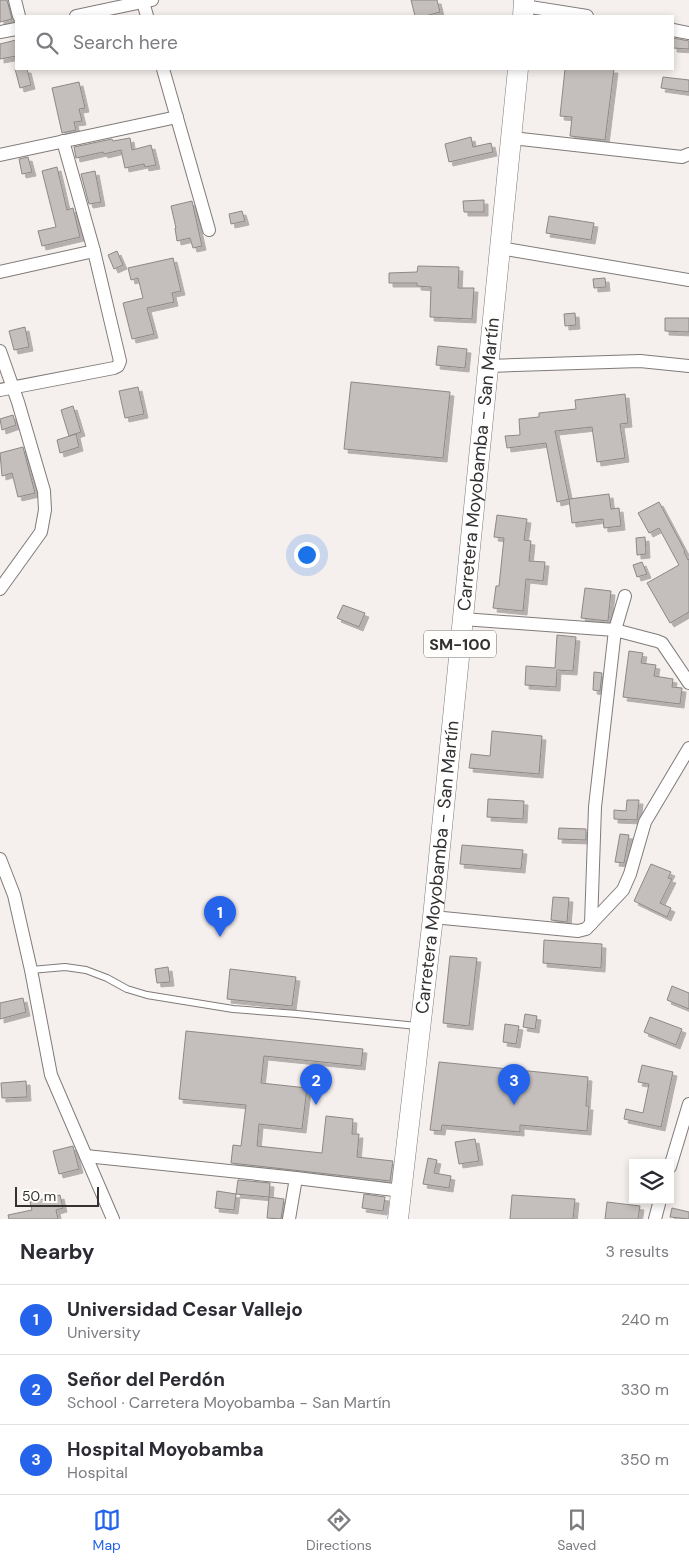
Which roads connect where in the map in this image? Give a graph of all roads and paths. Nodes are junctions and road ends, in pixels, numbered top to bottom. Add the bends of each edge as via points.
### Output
1 (15, 0) edge
2 (147, 1) edge
3 (524, 7) edge
4 (20, 15) edge
5 (81, 15) edge
6 (147, 15) edge
7 (580, 15) edge
8 (15, 29) edge
9 (674, 30) edge
10 (0, 32) edge
11 (689, 33) edge
12 (163, 70) edge
13 (518, 70) edge
14 (177, 117) junction
15 (512, 138) junction
16 (63, 141) junction
17 (0, 154) edge
18 (689, 154) edge
19 (209, 230) dead end
20 (500, 248) junction
21 (94, 252) junction
22 (0, 272) edge
23 (689, 280) edge
24 (0, 351) edge
25 (489, 366) junction
26 (689, 366) edge
27 (6, 388) edge
28 (0, 589) edge
29 (625, 596) dead end
30 (463, 620) junction
31 (616, 630) junction
32 (688, 678) edge
33 (689, 748) edge
34 (0, 859) edge
35 (433, 917) junction
36 (591, 924) junction
37 (31, 970) junction
38 (420, 1026) junction
39 (689, 1104) edge
40 (86, 1156) junction
41 (672, 1159) edge
42 (296, 1178) junction
43 (402, 1191) junction
44 (659, 1204) edge
45 (113, 1219) edge
46 (289, 1219) edge
47 (398, 1219) edge
48 (655, 1219) edge

1 - 4 street
2 - 5 street
2 - 6 street
3 - 7 street
8 - 10 street
9 - 11 street
12 - 14 street
13 - 15 main road, Carretera Moyobamba - San Martín / SM-100
14 - 16 street
14 - 19 street
15 - 18 street via 682,157
15 - 20 main road, Carretera Moyobamba - San Martín / SM-100
16 - 17 street
16 - 21 street
20 - 23 street
20 - 25 main road, Carretera Moyobamba - San Martín / SM-100
21 - 22 street
21 - 27 street via 120,361 118,366
24 - 27 street
25 - 26 street via 640,360
25 - 30 main road, Carretera Moyobamba - San Martín / SM-100
27 - 28 street via 18,402 44,491 45,510 41,532
29 - 31 street
30 - 31 street
30 - 35 main road, Carretera Moyobamba - San Martín / SM-100
31 - 32 street via 660,642
31 - 36 street via 596,807
33 - 36 street via 646,822 623,890
34 - 37 street via 14,895
35 - 36 street via 578,932
35 - 38 main road, Carretera Moyobamba - San Martín / SM-100
37 - 38 lane via 65,966 86,970 147,995 233,1009
37 - 40 street via 51,1075
38 - 43 main road, Carretera Moyobamba - San Martín / SM-100
39 - 41 street
40 - 42 street
40 - 45 street
42 - 43 street
42 - 46 street
43 - 47 main road, Carretera Moyobamba - San Martín / SM-100
44 - 48 street

